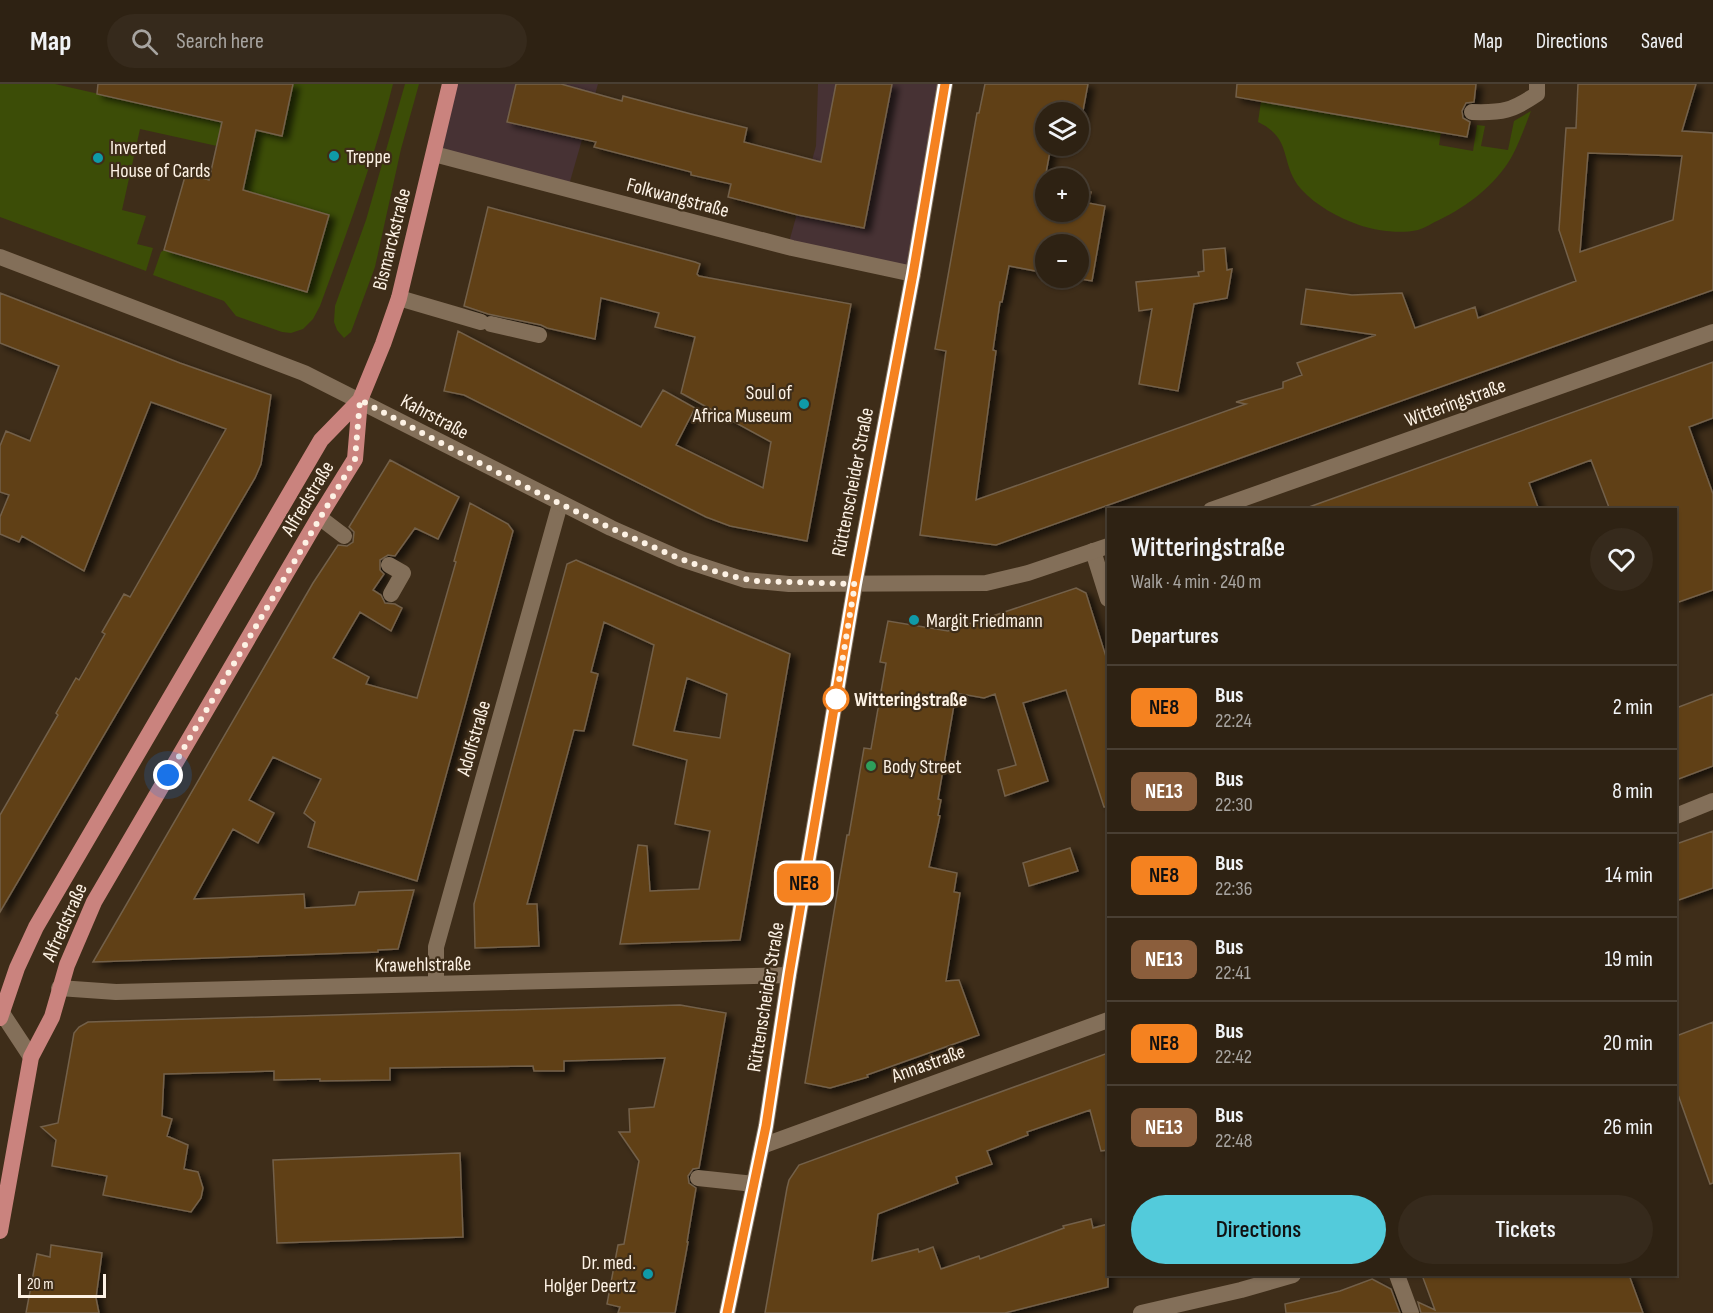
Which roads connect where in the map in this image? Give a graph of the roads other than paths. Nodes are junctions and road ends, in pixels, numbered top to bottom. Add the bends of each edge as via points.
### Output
1 (450, 84) edge
2 (945, 84) edge
3 (1537, 84) edge
4 (1472, 112) dead end
5 (434, 154) junction
6 (0, 257) edge
7 (913, 274) junction
8 (399, 298) junction
9 (1713, 332) edge
10 (539, 336) dead end
11 (360, 400) junction
12 (561, 504) junction
13 (1217, 508) edge
14 (319, 518) junction
15 (344, 536) dead end
16 (1101, 549) edge
17 (389, 565) dead end
18 (855, 584) junction
19 (1107, 592) edge
20 (391, 594) dead end
21 (1713, 801) edge
22 (1677, 816) edge
23 (789, 975) junction
24 (436, 984) junction
25 (59, 988) junction
26 (1, 1013) edge
27 (1107, 1020) edge
28 (31, 1057) junction
29 (762, 1146) junction
30 (698, 1178) dead end
31 (754, 1184) junction
32 (0, 1231) edge
33 (1290, 1276) edge
34 (1397, 1276) edge
35 (727, 1313) edge
36 (1141, 1313) edge
37 (1411, 1313) edge

1 - 5 main road, Bismarckstraße
2 - 7 street, Rüttenscheider Straße
3 - 4 street via 1537,94 1506,111
5 - 7 street, Folkwangstraße via 781,245
5 - 8 main road, Bismarckstraße
6 - 11 street, Kahrstraße via 286,366
7 - 18 street, Rüttenscheider Straße
8 - 10 street
8 - 11 main road, Bismarckstraße
9 - 13 street, Witteringstraße
11 - 12 street, Kahrstraße
11 - 14 main road, Alfredstraße via 355,459
11 - 26 main road, Alfredstraße via 315,450 36,927
12 - 18 street, Kahrstraße via 681,559 745,580
12 - 24 street, Adolfstraße via 436,948
14 - 15 street
14 - 25 main road, Alfredstraße via 94,902
16 - 18 street via 986,583
16 - 19 street
17 - 20 street via 403,573
18 - 23 street, Rüttenscheider Straße
21 - 22 street
23 - 24 street, Krawehlstraße
23 - 29 street, Rüttenscheider Straße
24 - 25 street, Krawehlstraße via 116,992
25 - 28 main road, Alfredstraße via 52,1017
26 - 28 street
27 - 29 street, Annastraße
28 - 32 main road, Alfredstraße
29 - 31 street, Rüttenscheider Straße
30 - 31 street
31 - 35 street, Rüttenscheider Straße
33 - 36 street
34 - 37 street

